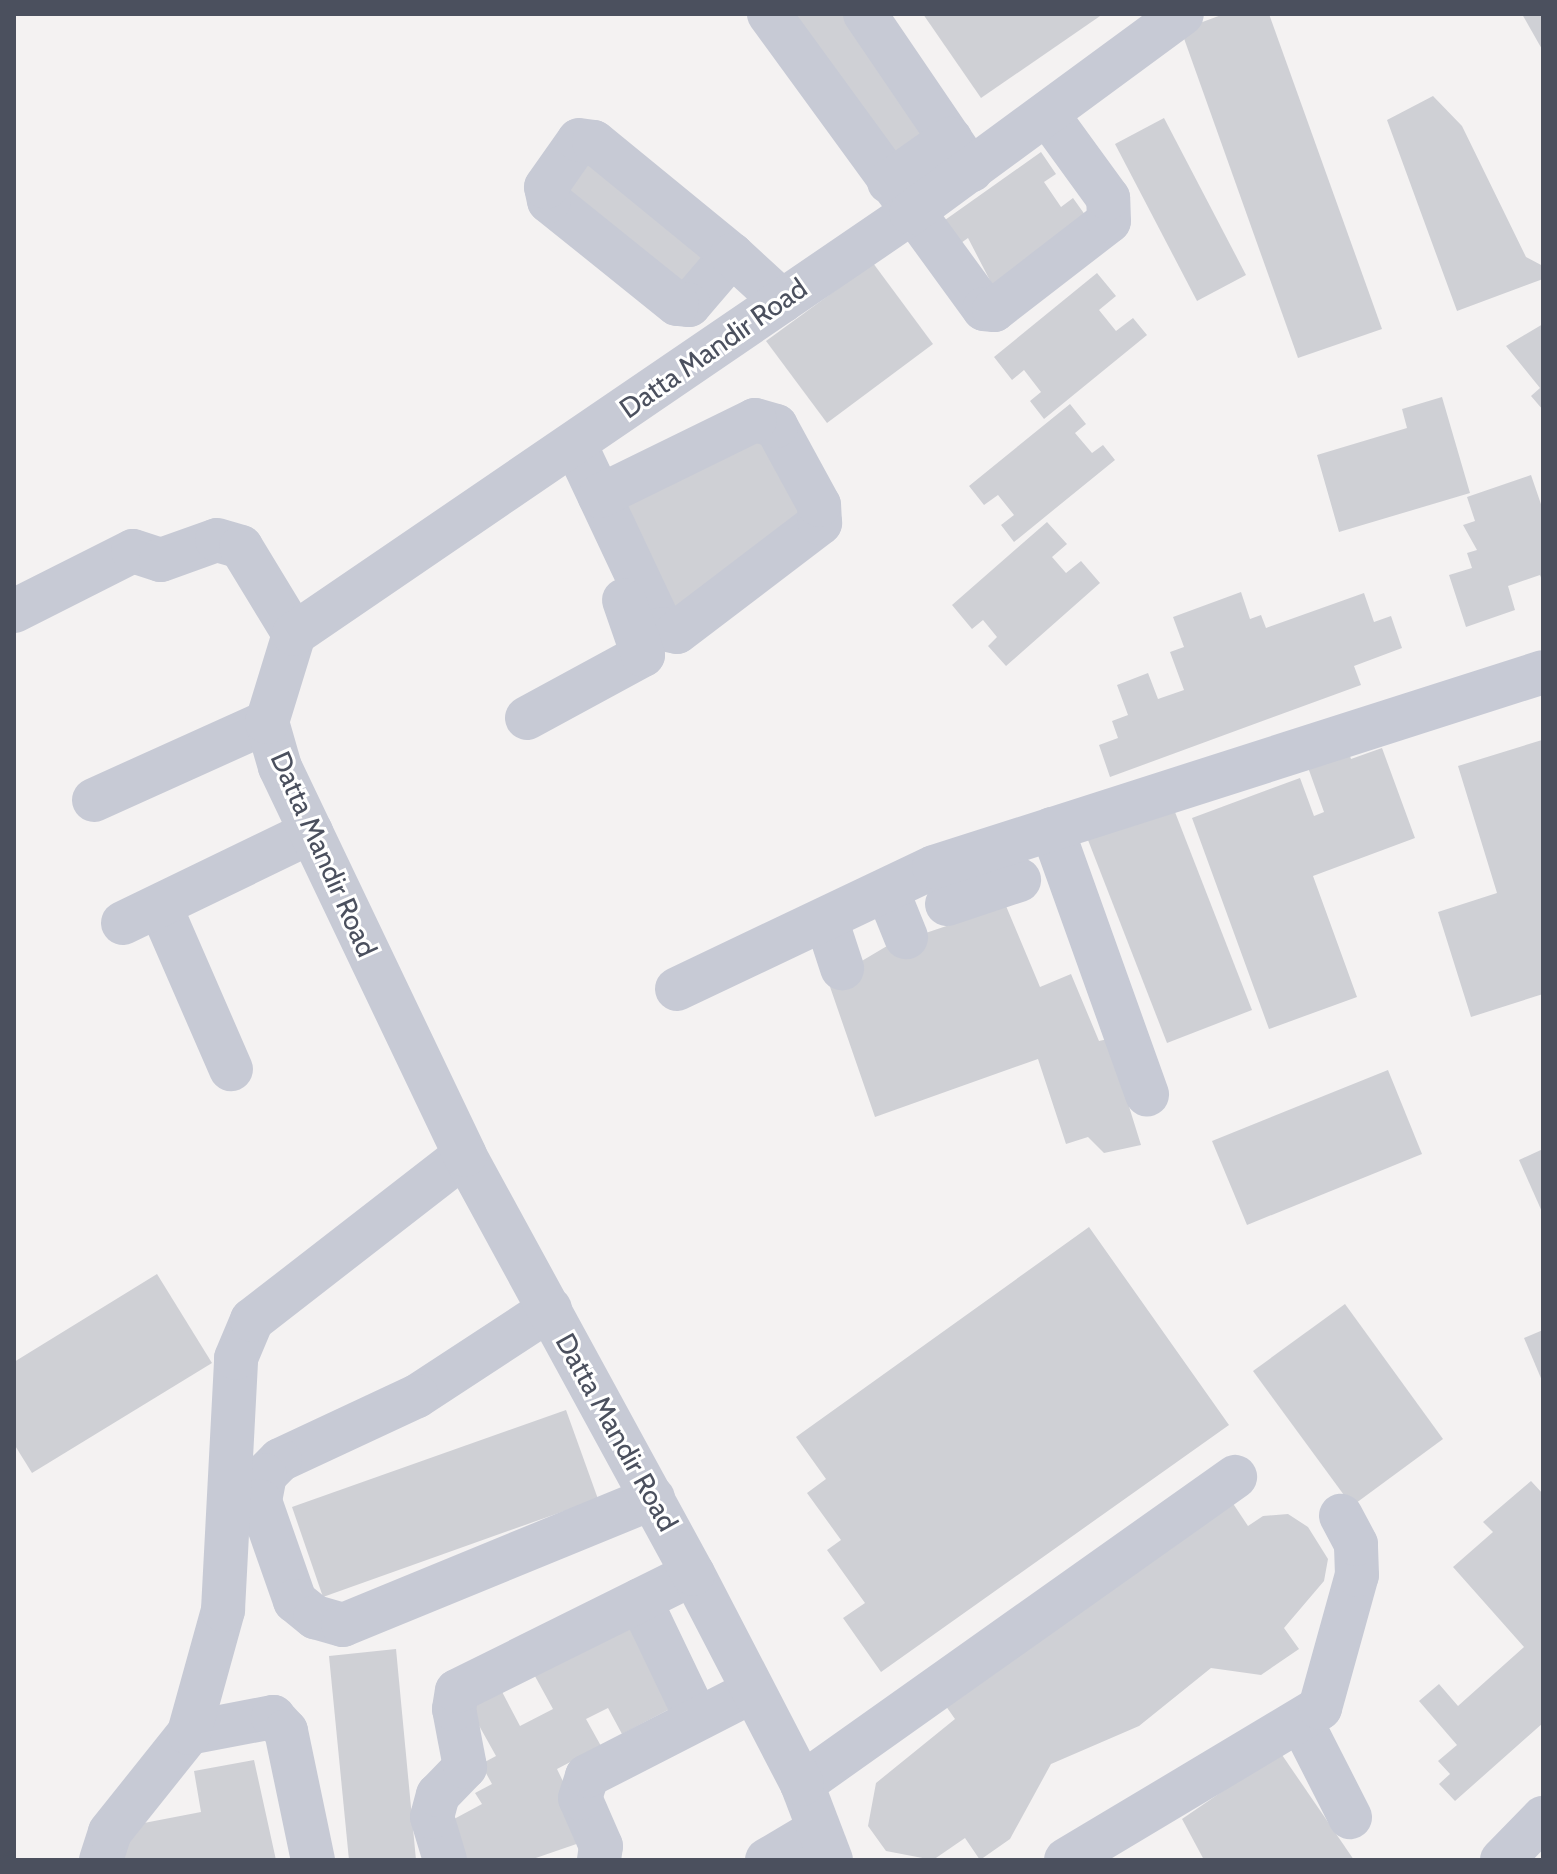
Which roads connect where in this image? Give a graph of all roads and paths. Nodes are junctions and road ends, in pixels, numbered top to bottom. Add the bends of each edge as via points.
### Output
1 (769, 14) edge
2 (865, 14) edge
3 (1182, 14) edge
4 (1047, 114) junction
5 (960, 155) junction
6 (900, 198) junction
7 (732, 255) dead end
8 (782, 301) junction
9 (567, 450) junction
10 (600, 496) junction
11 (14, 611) edge
12 (294, 634) junction
13 (1543, 672) edge
14 (527, 718) dead end
15 (267, 722) junction
16 (94, 800) dead end
17 (1052, 829) junction
18 (311, 832) junction
19 (887, 890) junction
20 (826, 919) junction
21 (906, 937) dead end
22 (842, 968) dead end
23 (677, 989) dead end
24 (231, 1069) dead end
25 (1147, 1094) dead end
26 (465, 1155) junction
27 (550, 1309) junction
28 (1235, 1477) dead end
29 (653, 1498) junction
30 (1341, 1516) dead end
31 (693, 1574) junction
32 (640, 1600) junction
33 (753, 1691) junction
34 (696, 1717) junction
35 (1301, 1721) junction
36 (189, 1733) junction
37 (802, 1784) junction
38 (1350, 1817) dead end
39 (1543, 1818) edge
40 (823, 1846) edge
41 (101, 1860) edge
42 (313, 1860) edge
43 (445, 1860) edge
44 (599, 1860) edge
45 (767, 1860) edge
46 (1066, 1860) edge
47 (1502, 1860) edge

1 - 6 street
2 - 5 street
3 - 4 street, Datta Mandir Road
4 - 5 street, Datta Mandir Road
4 - 6 street via 1108,198 1109,221 994,310 984,309
5 - 6 street, Datta Mandir Road
6 - 8 street, Datta Mandir Road
7 - 8 street
8 - 9 street, Datta Mandir Road
9 - 10 street
9 - 12 street, Datta Mandir Road
9 - 14 street via 642,639 643,655
10 - 10 street via 662,629 677,632 820,523 819,505 776,426 755,420
11 - 12 street via 133,551 161,560 217,540 241,547
12 - 15 street, Datta Mandir Road
13 - 17 street
15 - 16 street
15 - 18 street, Datta Mandir Road via 280,767
17 - 19 street via 1016,871 945,897
17 - 25 street
18 - 24 street via 142,915
18 - 26 street, Datta Mandir Road
19 - 20 street
19 - 21 street
20 - 22 street
20 - 23 street
26 - 27 street, Datta Mandir Road
26 - 36 street via 252,1320 236,1358 223,1610
27 - 29 street, Datta Mandir Road
27 - 29 street via 417,1396 280,1460 265,1475 260,1501 295,1601 315,1617 343,1625
28 - 37 street
29 - 31 street, Datta Mandir Road
30 - 35 street via 1356,1544 1357,1575 1320,1708
31 - 32 street
31 - 33 street, Datta Mandir Road
32 - 34 street
32 - 43 street via 457,1691 454,1709 465,1767 438,1795 432,1817
33 - 34 street
33 - 37 street, Datta Mandir Road
34 - 44 street via 622,1754 580,1784 580,1798 601,1846
35 - 38 street
35 - 46 street
36 - 41 street via 110,1832
36 - 42 street via 273,1717 286,1731
37 - 40 street, Datta Mandir Road
39 - 47 street
40 - 45 street

